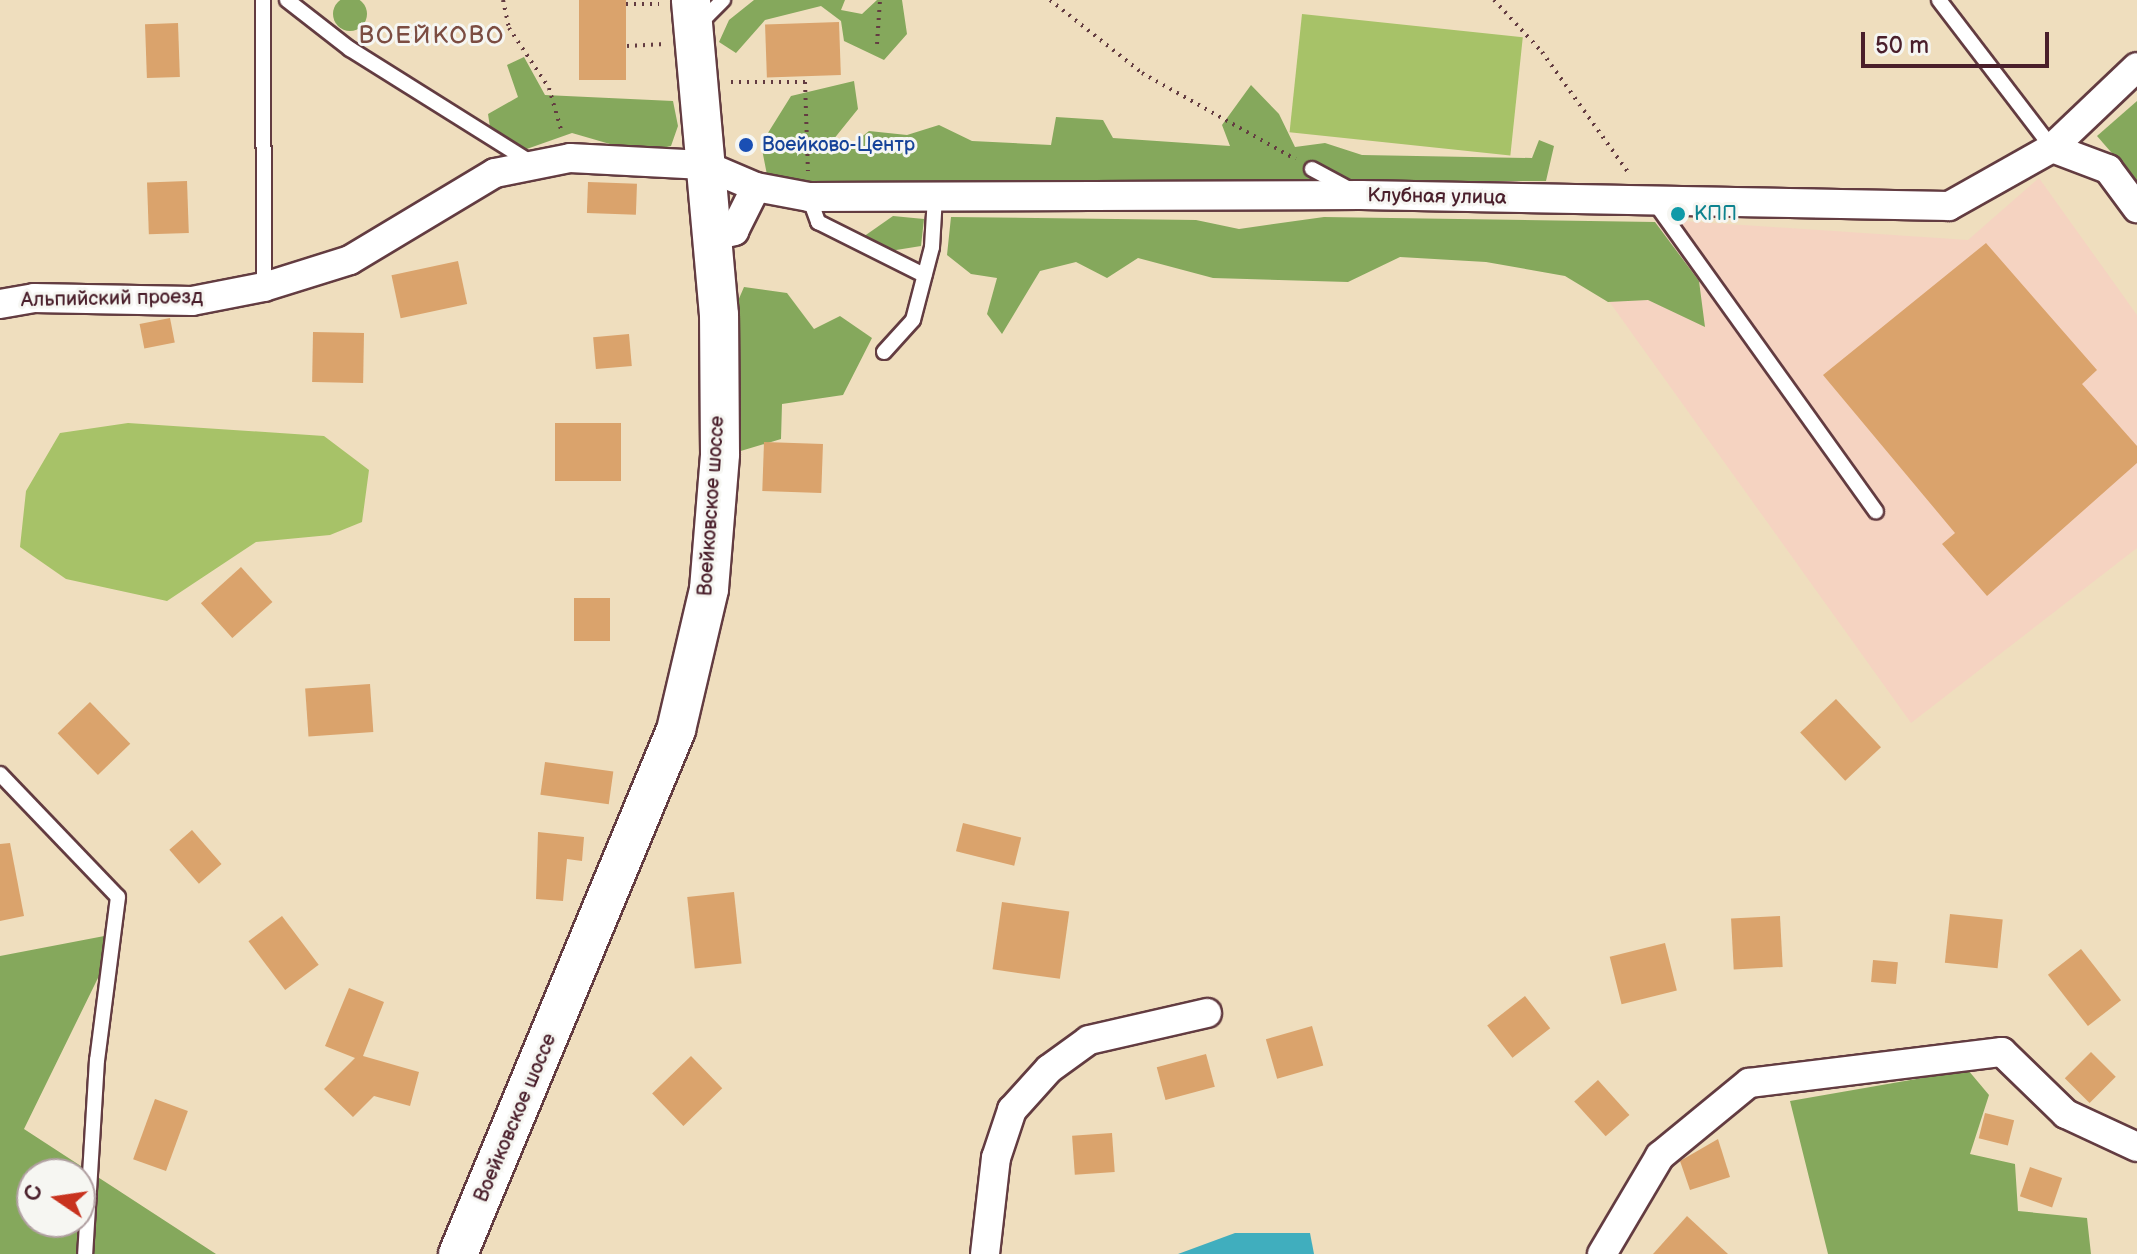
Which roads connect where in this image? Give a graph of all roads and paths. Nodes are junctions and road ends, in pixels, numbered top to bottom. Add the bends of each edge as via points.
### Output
1 (263, 0) edge
2 (287, 0) edge
3 (503, 0) edge
4 (723, 0) edge
5 (880, 0) edge
6 (1050, 0) edge
7 (1494, 0) edge
8 (1939, 0) edge
9 (694, 37) edge
10 (877, 44) dead end
11 (627, 46) dead end
12 (2137, 67) edge
13 (2052, 148) junction
14 (570, 158) junction
15 (530, 162) junction
16 (704, 165) junction
17 (1312, 169) joint
18 (756, 187) junction
19 (1361, 195) junction
20 (809, 197) junction
21 (935, 197) junction
22 (1653, 200) junction
23 (2137, 208) edge
24 (713, 236) junction
25 (924, 275) junction
26 (264, 287) junction
27 (0, 304) edge
28 (884, 352) dead end
29 (1876, 511) dead end
30 (0, 774) edge
31 (1207, 1013) dead end
32 (2137, 1147) edge
33 (85, 1254) edge
34 (458, 1254) edge
35 (985, 1254) edge
36 (1602, 1254) edge

1 - 26 lane
2 - 15 lane via 350,49
3 - 14 path via 509,28 549,88
4 - 9 lane
5 - 10 path
6 - 17 path via 1142,73
7 - 22 path
8 - 13 lane
9 - 11 path
9 - 16 street, Воейковское шоссе
9 - 20 path via 805,82
12 - 13 street, Клубная улица
13 - 22 street, Клубная улица via 1949,206
13 - 23 street via 2108,169
14 - 15 street, Альпийский проезд
14 - 16 street, Клубная улица
15 - 26 street, Альпийский проезд via 495,173 350,260
16 - 18 street, Клубная улица
16 - 24 street, Воейковское шоссе
17 - 19 lane
18 - 20 street, Клубная улица
18 - 24 street via 734,231
19 - 21 street, Клубная улица
19 - 22 street, Клубная улица
20 - 21 street, Клубная улица
20 - 25 lane via 818,222
21 - 25 lane
22 - 29 lane
24 - 34 street, Воейковское шоссе via 720,454 709,589 679,716
25 - 28 lane via 913,320
26 - 27 street, Альпийский проезд via 192,301 34,298
30 - 33 lane via 118,897 97,1060
31 - 35 street via 1089,1040 1049,1069 1012,1110 996,1158
32 - 36 street via 2066,1114 2002,1052 1749,1083 1660,1156

